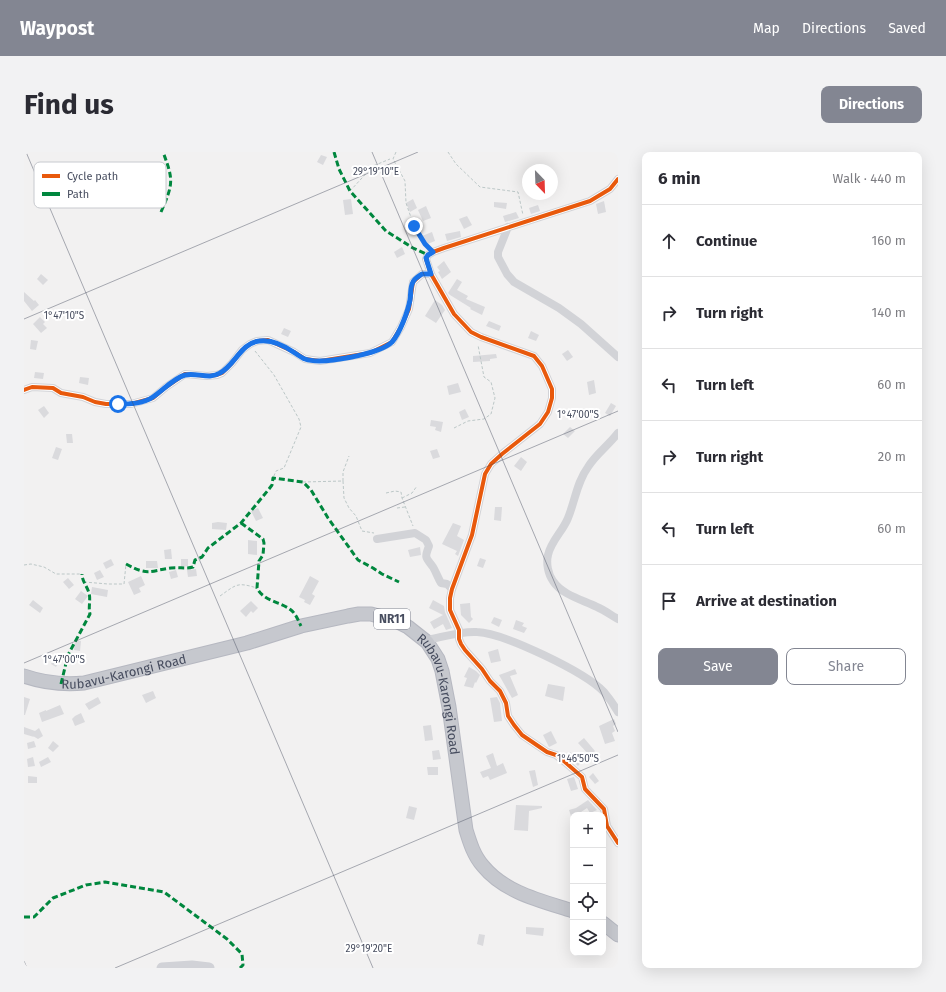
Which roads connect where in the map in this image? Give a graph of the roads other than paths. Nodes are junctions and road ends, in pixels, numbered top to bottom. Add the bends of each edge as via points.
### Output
1 (618, 179) edge
2 (508, 227) junction
3 (431, 274) junction
4 (618, 357) edge
5 (24, 390) edge
6 (618, 433) edge
7 (377, 539) road end
8 (452, 589) junction
9 (618, 619) edge
10 (459, 634) junction
11 (427, 642) junction
12 (24, 676) edge
13 (618, 712) edge
14 (618, 843) edge
15 (570, 911) edge
16 (606, 926) edge
17 (618, 935) edge
18 (162, 968) edge
19 (209, 968) edge

1 - 2 street via 610,189 590,201
2 - 3 street via 428,255 426,258
2 - 4 street via 498,252 507,274 514,282 581,324
3 - 5 street via 422,274 413,282 409,309 392,342 370,353 320,361 305,359 268,340 257,341 242,350 227,368 217,375 185,374 153,398 131,404 95,402 52,388 32,387
3 - 8 street via 454,314 471,332 481,338 534,356 542,366 552,389 548,412 540,424 502,454 485,474 472,535
6 - 9 street via 586,468 568,519 551,545 547,557 548,572 561,589
7 - 8 street via 415,533 426,540 429,546 426,553 428,563 433,567 441,583
8 - 10 street via 450,610
10 - 11 street
10 - 13 street via 479,632 496,636 570,668 604,692
10 - 14 street via 465,650 500,691 506,703 508,716 514,725 522,735 556,755 582,777 586,788 604,809 607,826
11 - 12 highway, Rubavu-Karongi Road / NR11 via 408,626 396,621 371,614 359,614 301,626 84,683 47,682
11 - 15 highway, Rubavu-Karongi Road / NR11 via 438,659 445,684 470,845 483,867 516,892
16 - 17 highway
18 - 19 main road

